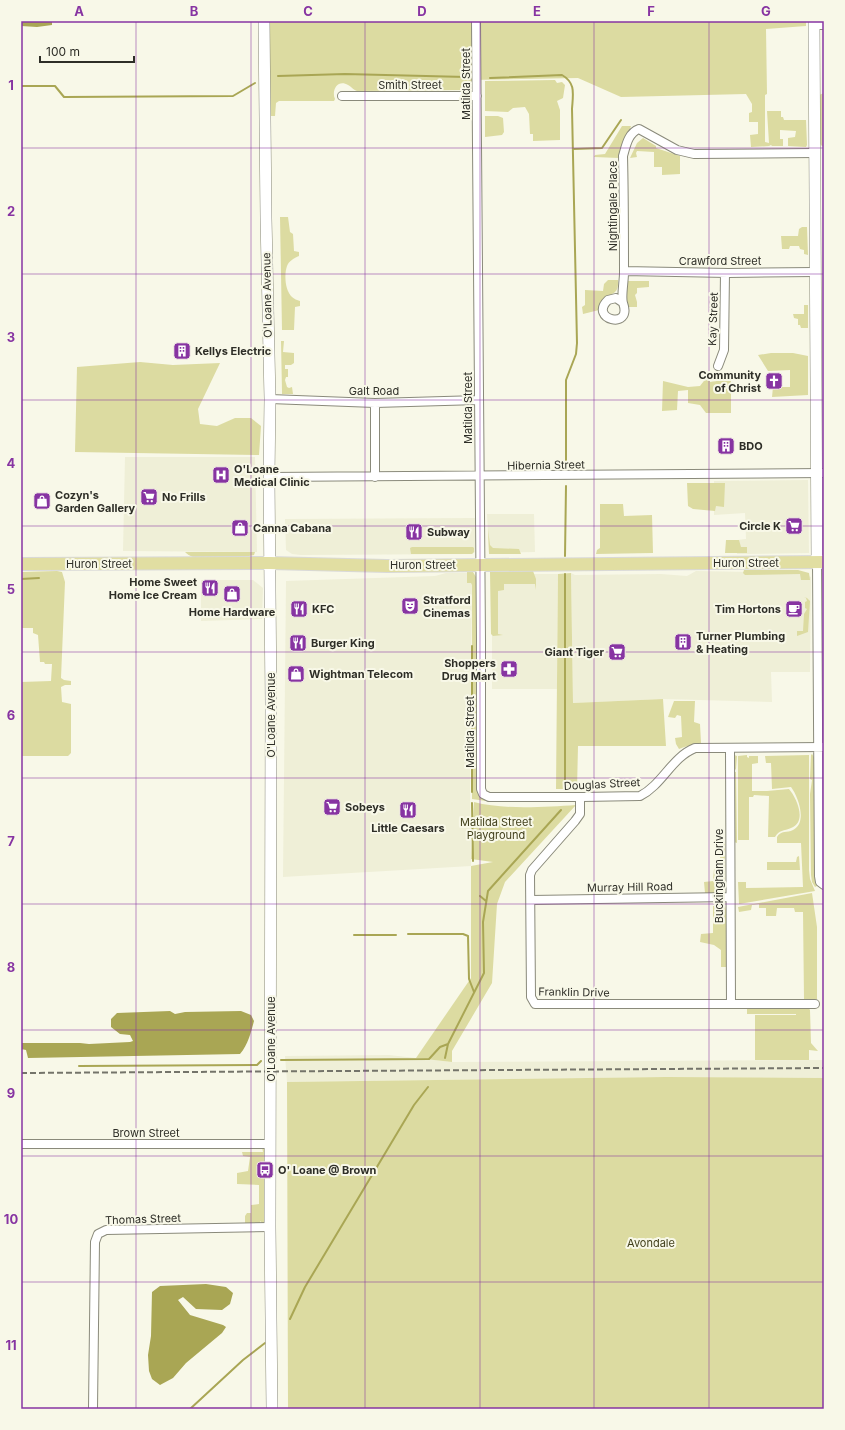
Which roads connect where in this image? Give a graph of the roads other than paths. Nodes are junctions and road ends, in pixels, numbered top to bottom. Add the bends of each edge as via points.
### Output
1 (264, 21) edge
2 (476, 21) edge
3 (817, 24) edge
4 (342, 96) dead end
5 (477, 96) junction
6 (819, 153) edge
7 (624, 271) junction
8 (815, 272) junction
9 (725, 273) junction
10 (622, 302) dead end
11 (718, 366) dead end
12 (270, 399) junction
13 (479, 400) junction
14 (374, 403) junction
15 (820, 473) edge
16 (480, 476) junction
17 (375, 477) junction
18 (269, 478) junction
19 (820, 562) edge
20 (270, 563) junction
21 (21, 564) edge
22 (480, 565) junction
23 (821, 661) edge
24 (821, 747) edge
25 (730, 748) junction
26 (483, 794) joint
27 (580, 797) junction
28 (824, 885) edge
29 (730, 897) junction
30 (531, 900) junction
31 (731, 1004) junction
32 (815, 1004) dead end
33 (21, 1144) edge
34 (270, 1144) junction
35 (270, 1227) junction
36 (93, 1409) edge
37 (272, 1409) edge

1 - 12 street, O'Loane Avenue
2 - 5 street, Matilda Street
3 - 6 street
4 - 5 street, Smith Street
5 - 13 street, Matilda Street
6 - 7 street, Nightingale Place via 694,154 677,150 639,129 635,130 623,156
6 - 8 street
7 - 9 street, Crawford Street
7 - 10 street, Nightingale Place
8 - 9 street, Crawford Street
8 - 15 street
9 - 11 street, Kay Street via 724,350
12 - 14 street, Galt Road
12 - 18 street, O'Loane Avenue
13 - 14 street, Galt Road
13 - 16 street, Matilda Street
14 - 17 street
15 - 16 street, Hibernia Street
15 - 19 street
16 - 17 street, Hibernia Street
16 - 22 street, Matilda Street
17 - 18 street, Hibernia Street
18 - 20 street, O'Loane Avenue
19 - 22 main road, Huron Street
19 - 23 street
20 - 21 main road, Huron Street
20 - 22 main road, Huron Street
20 - 34 street, O'Loane Avenue
22 - 26 street, Matilda Street
23 - 24 street
24 - 25 street, Douglas Street
24 - 28 street via 819,876 820,882
25 - 27 street, Douglas Street via 691,750 640,796
25 - 29 street, Buckingham Drive
26 - 27 street, Douglas Street via 489,797
27 - 30 street, Franklin Drive via 580,814 532,870
29 - 30 street, Murray Hill Road
29 - 31 street, Buckingham Drive
30 - 31 street, Franklin Drive via 531,997 535,1004
31 - 32 street, Franklin Drive
33 - 34 street, Brown Street
34 - 35 street, O'Loane Avenue
35 - 36 street, Thomas Street via 106,1230 98,1234 95,1242
35 - 37 street, O'Loane Avenue

